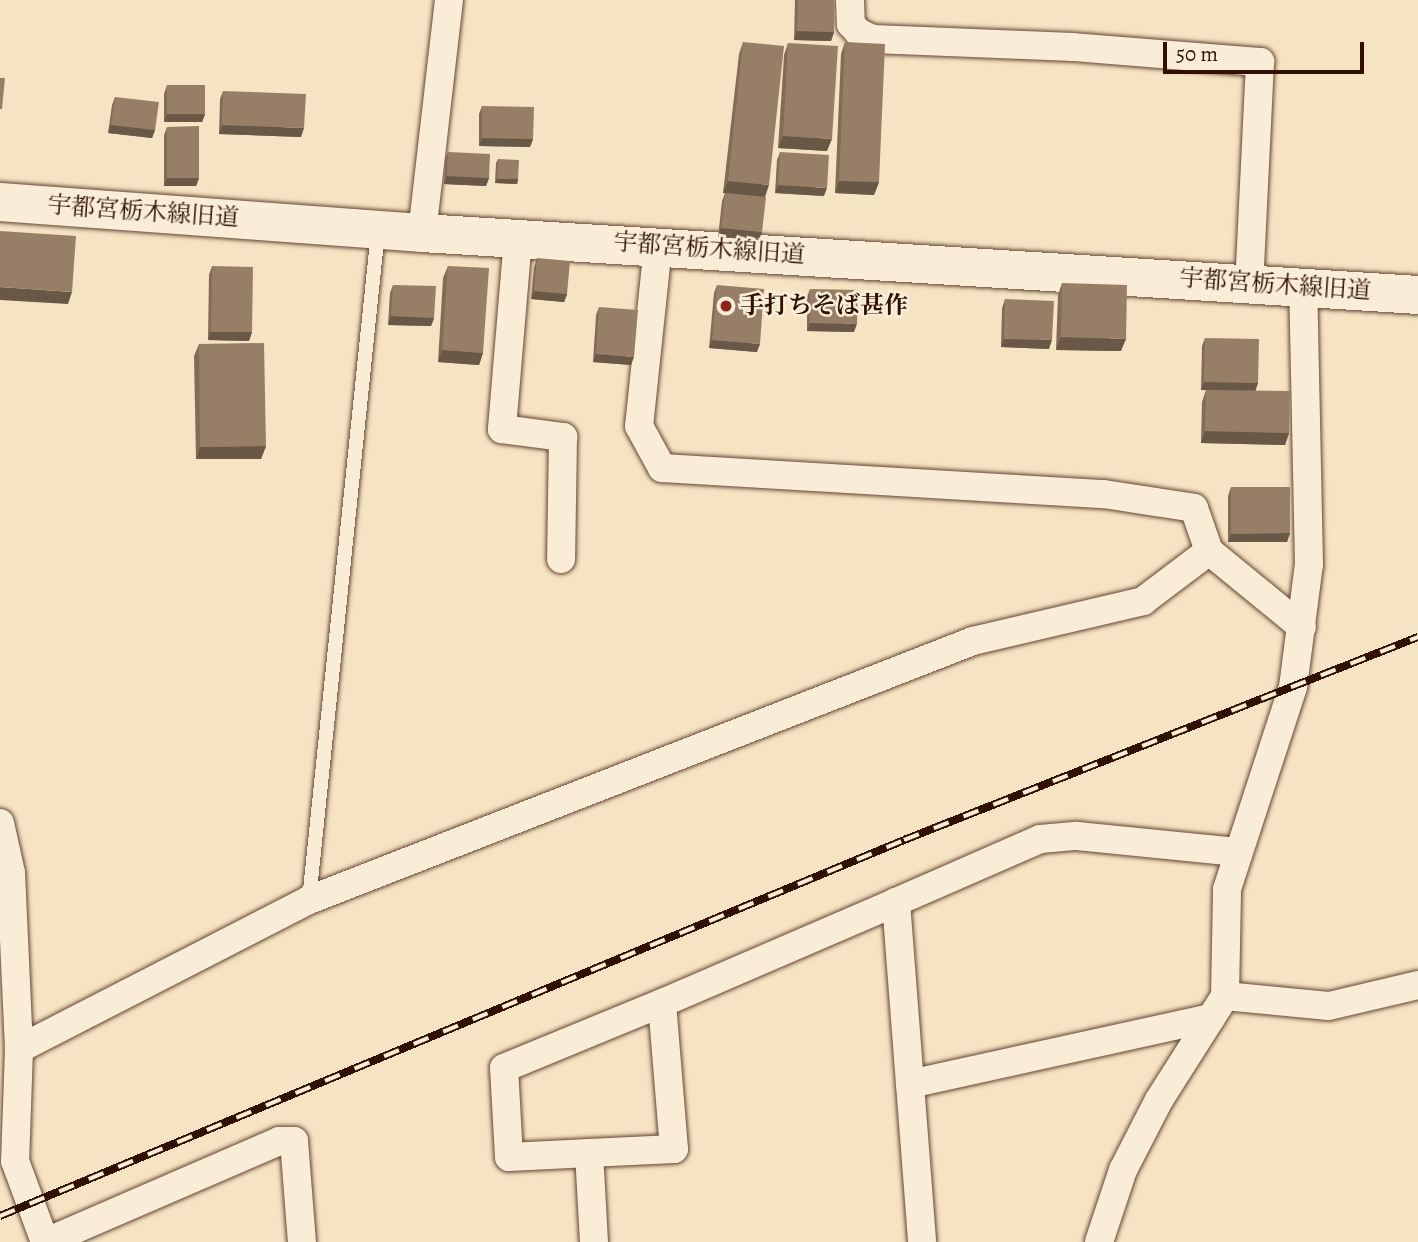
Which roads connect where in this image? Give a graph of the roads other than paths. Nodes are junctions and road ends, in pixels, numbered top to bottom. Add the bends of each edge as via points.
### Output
1 (449, 0) edge
2 (850, 0) edge
3 (0, 202) edge
4 (378, 229) junction
5 (422, 233) junction
6 (518, 237) junction
7 (658, 246) junction
8 (1249, 284) junction
9 (1303, 287) junction
10 (1418, 295) edge
11 (1209, 551) junction
12 (561, 559) dead end
13 (1302, 627) junction
14 (0, 823) edge
15 (1237, 852) junction
16 (309, 900) junction
17 (896, 902) junction
18 (1418, 985) edge
19 (662, 1003) junction
20 (1218, 1007) junction
21 (19, 1048) junction
22 (910, 1084) junction
23 (589, 1153) junction
24 (46, 1242) edge
25 (302, 1242) edge
26 (594, 1242) edge
27 (922, 1242) edge
28 (1099, 1242) edge

1 - 5 street
2 - 8 street via 851,24 873,39 1073,47 1260,62
3 - 4 street, 宇都宮栃木線旧道
4 - 5 street, 宇都宮栃木線旧道
4 - 16 lane
5 - 6 street, 宇都宮栃木線旧道
6 - 7 street, 宇都宮栃木線旧道
6 - 12 street via 502,429 563,437
7 - 8 street, 宇都宮栃木線旧道
7 - 11 street via 639,426 662,468 1104,494 1194,508
8 - 9 street, 宇都宮栃木線旧道
9 - 10 street, 宇都宮栃木線旧道
9 - 13 street via 1309,564
11 - 13 street
11 - 16 street via 1143,601 973,641
13 - 15 street via 1293,687
14 - 21 street via 11,873
15 - 17 street via 1077,836 1040,839
15 - 20 street via 1227,889
16 - 21 street
17 - 19 street
17 - 22 street
18 - 20 street via 1329,1006
19 - 23 street via 674,1149
19 - 23 street via 504,1068 509,1157
20 - 22 street
20 - 28 street via 1159,1100 1123,1170
21 - 24 street via 15,1161
22 - 27 street
23 - 26 street
24 - 25 street via 279,1140 294,1141

